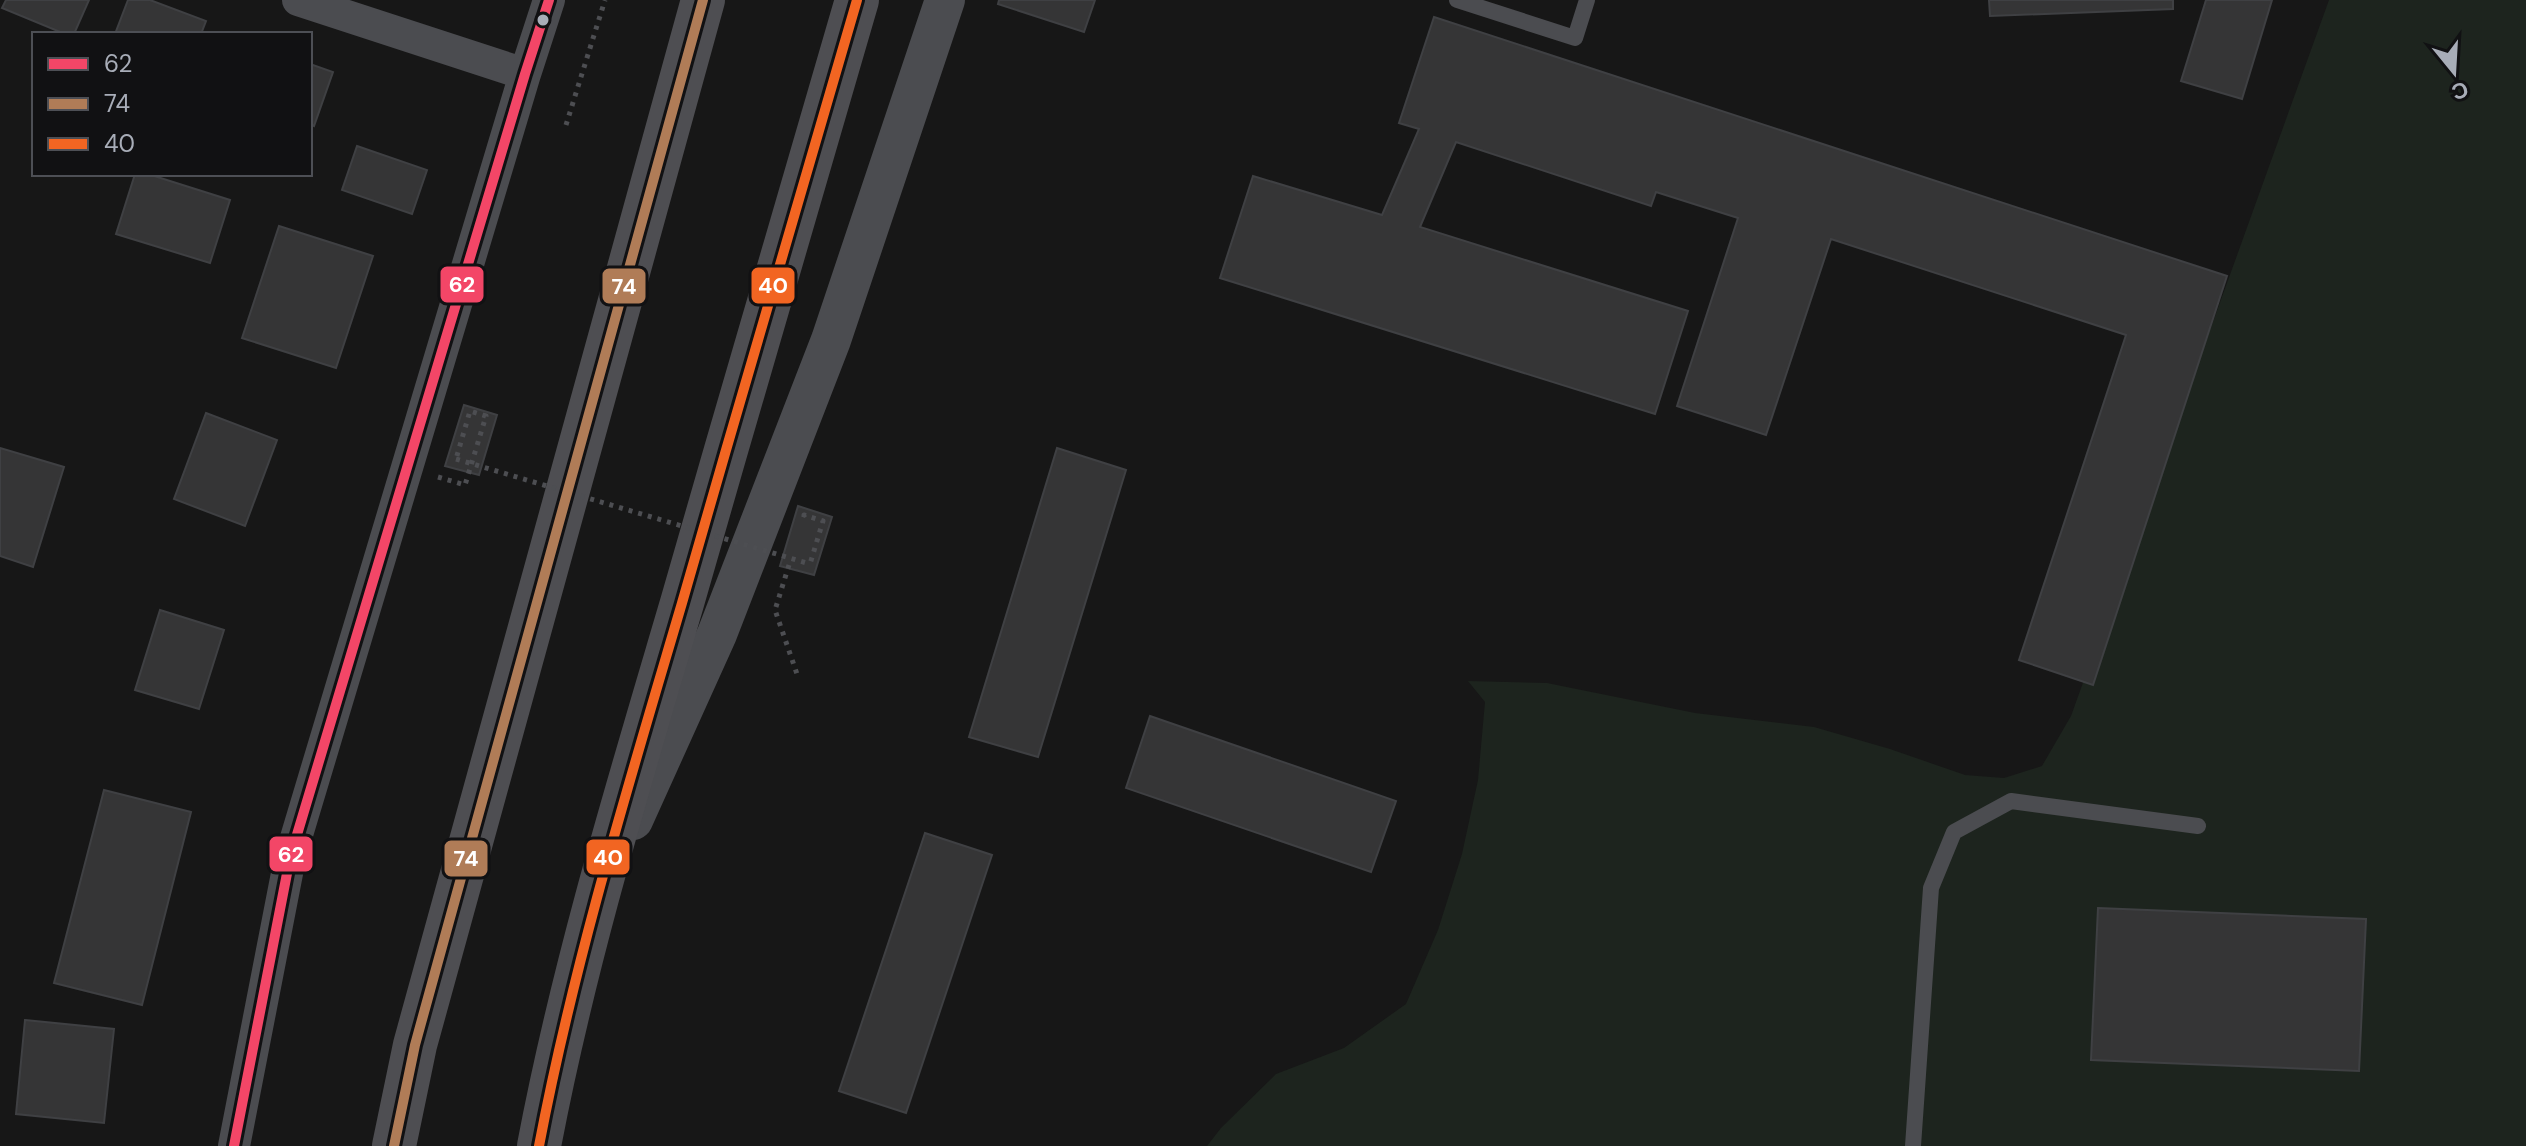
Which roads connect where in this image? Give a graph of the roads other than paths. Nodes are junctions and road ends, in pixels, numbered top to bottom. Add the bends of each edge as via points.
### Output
1 (298, 0) edge
2 (549, 0) edge
3 (703, 0) edge
4 (857, 0) edge
5 (945, 0) edge
6 (1457, 0) edge
7 (1587, 0) edge
8 (525, 74) junction
9 (2198, 826) dead end
10 (592, 911) junction
11 (234, 1146) edge
12 (394, 1146) edge
13 (539, 1146) edge
14 (1913, 1146) edge

1 - 8 street
2 - 8 street
3 - 12 highway via 415,1045
4 - 10 highway
5 - 10 street via 831,340 740,575
6 - 7 lane via 1575,38
8 - 11 street via 290,858
9 - 14 lane via 2011,801 1954,832 1931,888
10 - 13 highway

